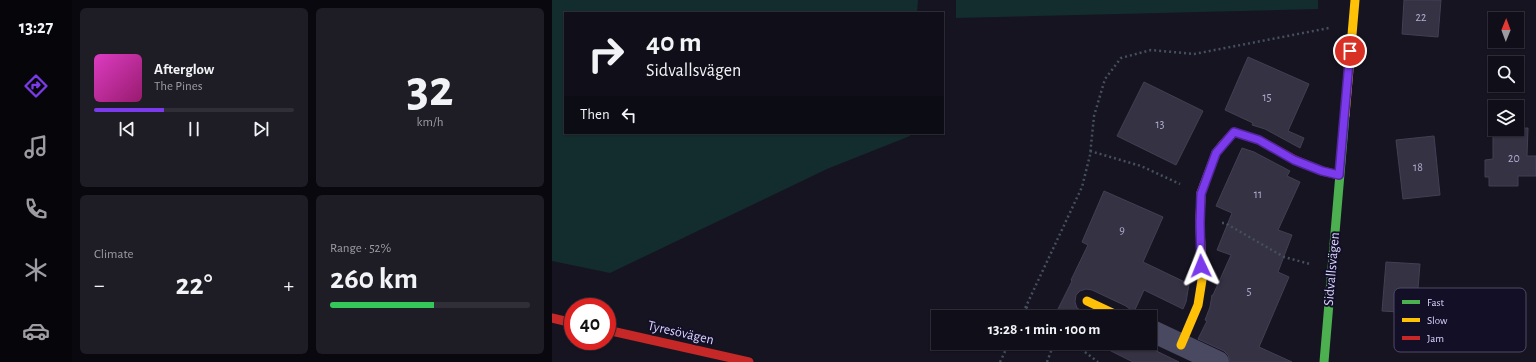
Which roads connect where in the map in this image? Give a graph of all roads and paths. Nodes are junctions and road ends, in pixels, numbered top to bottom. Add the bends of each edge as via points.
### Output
1 (1355, 0) edge
2 (1353, 23) junction
3 (1090, 151) junction
4 (1339, 175) junction
5 (1201, 194) junction
6 (1200, 223) junction
7 (1332, 267) junction
8 (1086, 301) dead end
9 (1026, 307) junction
10 (1024, 310) edge
11 (1030, 310) edge
12 (1106, 310) edge
13 (552, 318) edge
14 (564, 321) edge
15 (616, 332) edge
16 (1157, 333) edge
17 (1181, 344) junction
18 (1006, 350) edge
19 (1051, 350) edge
20 (1082, 350) edge
21 (749, 362) edge
22 (1000, 362) edge
23 (1047, 362) edge
24 (1098, 362) edge
25 (1218, 362) edge
26 (1324, 362) edge

1 - 2 street, Sidvallsvägen
2 - 3 path via 1194,54 1150,50 1121,58 1105,79 1094,116
2 - 4 street, Sidvallsvägen
3 - 5 path via 1141,166
3 - 9 path via 1082,187
4 - 5 street via 1294,160 1259,140 1234,132 1216,153
4 - 7 street, Sidvallsvägen
5 - 6 street
6 - 7 path via 1225,223 1284,256 1312,265
6 - 17 street via 1202,280 1198,306
7 - 26 street, Sidvallsvägen
8 - 12 street
9 - 10 path
9 - 11 path
13 - 14 street
15 - 21 street, Tyresövägen
16 - 17 street
17 - 25 street
18 - 22 path
19 - 23 path
20 - 24 path

